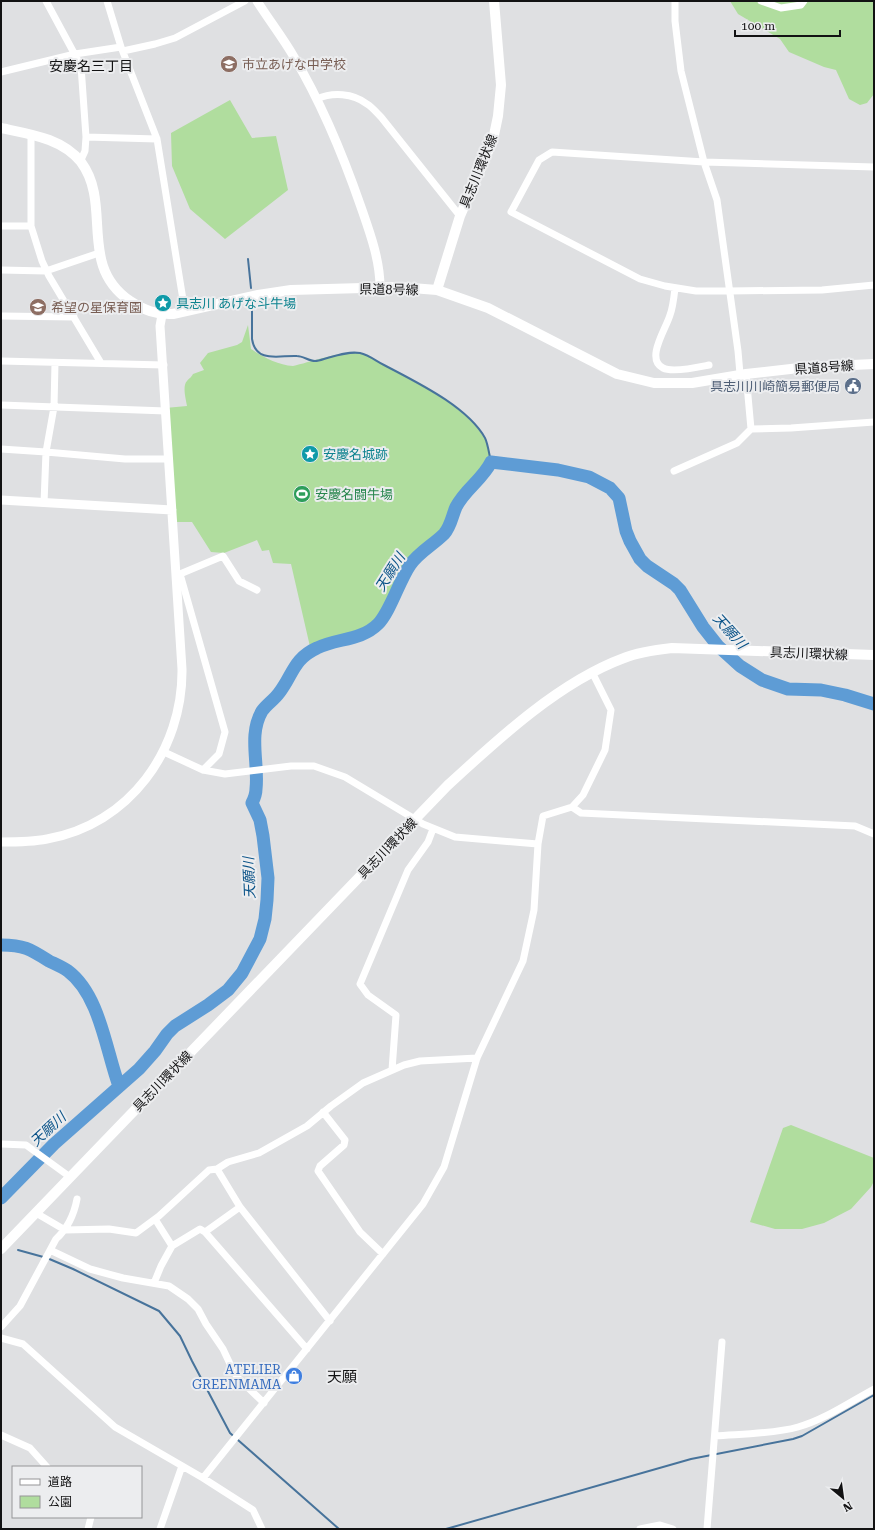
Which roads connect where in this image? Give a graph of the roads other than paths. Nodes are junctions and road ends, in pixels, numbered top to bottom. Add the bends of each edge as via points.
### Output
1 (46, 1) edge
2 (107, 1) edge
3 (245, 1) edge
4 (257, 1) edge
5 (494, 1) edge
6 (675, 1) edge
7 (761, 1) edge
8 (804, 1) edge
9 (122, 49) junction
10 (75, 54) junction
11 (1, 72) edge
12 (316, 99) junction
13 (1, 128) edge
14 (31, 135) junction
15 (86, 137) junction
16 (157, 139) junction
17 (80, 162) junction
18 (704, 162) junction
19 (874, 167) edge
20 (460, 216) junction
21 (1, 226) edge
22 (30, 226) junction
23 (99, 254) junction
24 (1, 270) edge
25 (46, 271) junction
26 (874, 285) edge
27 (380, 287) junction
28 (676, 288) junction
29 (437, 290) junction
30 (729, 291) junction
31 (185, 312) junction
32 (162, 315) junction
33 (1, 316) edge
34 (74, 317) junction
35 (1, 361) edge
36 (54, 363) junction
37 (101, 363) junction
38 (874, 364) edge
39 (164, 365) junction
40 (710, 365) dead end
41 (743, 374) junction
42 (1, 405) edge
43 (54, 407) junction
44 (166, 411) junction
45 (874, 422) edge
46 (751, 429) junction
47 (1, 449) edge
48 (46, 452) junction
49 (169, 459) junction
50 (674, 471) dead end
51 (1, 500) edge
52 (44, 503) junction
53 (172, 510) junction
54 (178, 574) junction
55 (257, 590) dead end
56 (874, 655) edge
57 (592, 672) junction
58 (164, 752) junction
59 (203, 770) junction
60 (572, 807) junction
61 (414, 819) junction
62 (433, 829) junction
63 (874, 834) edge
64 (1, 842) edge
65 (538, 844) junction
66 (477, 1058) junction
67 (392, 1070) junction
68 (323, 1112) junction
69 (1, 1144) edge
70 (217, 1169) junction
71 (70, 1177) junction
72 (77, 1199) dead end
73 (240, 1207) junction
74 (36, 1213) junction
75 (155, 1219) junction
76 (65, 1230) junction
77 (205, 1232) junction
78 (172, 1246) junction
79 (1, 1250) edge
80 (50, 1250) junction
81 (383, 1254) junction
82 (154, 1283) junction
83 (330, 1320) junction
84 (1, 1327) edge
85 (1, 1338) edge
86 (722, 1342) dead end
87 (307, 1349) junction
88 (874, 1389) edge
89 (264, 1403) junction
90 (1, 1434) edge
91 (715, 1436) junction
92 (46, 1466) edge
93 (182, 1466) junction
94 (203, 1478) junction
95 (91, 1518) edge
96 (88, 1529) edge
97 (160, 1529) edge
98 (262, 1529) edge
99 (640, 1529) edge
100 (673, 1529) edge
101 (707, 1529) edge

1 - 10 street
2 - 9 street
3 - 9 street via 174,38
4 - 12 street via 294,57
5 - 20 main road, 具志川環状線 via 501,85 498,116 493,140
6 - 18 street via 681,71
7 - 8 street via 781,8 801,5
9 - 10 street
9 - 16 street
10 - 11 street
10 - 15 street via 81,66
12 - 20 street via 336,94 367,103
12 - 27 street via 346,163 369,230 379,269
13 - 14 main road, 県道8号線
14 - 17 main road, 県道8号線 via 51,140
14 - 22 street
15 - 16 street
15 - 17 street
16 - 31 street
17 - 23 main road, 県道8号線 via 88,174 93,191
18 - 19 street
18 - 28 street via 552,152 540,160 512,212 640,279
18 - 30 street via 717,200
20 - 29 main road, 具志川環状線
21 - 22 street
22 - 25 street
23 - 25 street
23 - 32 main road, 県道8号線 via 107,277 122,296 139,308
24 - 25 street
25 - 34 street
26 - 30 street via 822,290
27 - 29 main road, 県道8号線
27 - 31 main road, 県道8号線 via 291,290
28 - 30 street
28 - 40 street via 671,315 655,355 657,363 664,369 674,370
29 - 41 main road, 県道8号線 via 488,308 617,374 654,383 677,384
30 - 41 street
31 - 32 main road, 県道8号線
32 - 39 street via 160,326
33 - 34 street
34 - 37 street
35 - 36 street
36 - 37 street
36 - 43 street
37 - 39 street
38 - 41 main road, 県道8号線 via 808,367
39 - 44 street
41 - 46 street
42 - 43 street
43 - 44 street
43 - 48 street
44 - 49 street
45 - 46 street
46 - 50 street via 737,443
47 - 48 street
48 - 49 street via 125,460
48 - 52 street
49 - 53 street
51 - 52 street
52 - 53 street
53 - 54 street
54 - 55 street via 223,556 238,581
54 - 58 street via 182,683 179,708
54 - 59 street via 225,732 219,754
56 - 57 main road, 具志川環状線 via 666,649 640,653
57 - 60 street via 611,710 605,750 583,795
57 - 61 main road, 具志川環状線 via 548,701 504,736
58 - 59 street
58 - 64 street via 133,794 96,822 73,832 46,839
59 - 61 street via 225,774 291,766 314,766 344,777
60 - 63 street via 581,813 855,826
60 - 65 street via 543,816
61 - 62 street
61 - 71 main road, 具志川環状線
62 - 65 street via 455,837
62 - 67 street via 428,842 408,870 360,984 368,994 396,1015
65 - 66 street via 534,910 523,961
66 - 67 street via 420,1061
66 - 81 street via 444,1167 423,1204
67 - 68 street via 363,1083
68 - 70 street via 307,1126 259,1152 228,1162
68 - 81 street via 344,1140 344,1145 320,1166 318,1171 360,1232
69 - 71 street via 26,1145
70 - 73 street
70 - 75 street via 209,1170
71 - 74 main road, 具志川環状線
72 - 76 street via 74,1214
73 - 77 street
73 - 83 street
74 - 76 street
74 - 79 main road, 具志川環状線
75 - 76 street via 136,1233 109,1229
75 - 78 street
76 - 80 street
77 - 78 street via 200,1229
77 - 87 street
78 - 82 street
80 - 82 street via 90,1269
80 - 84 street via 20,1306
81 - 83 street
82 - 89 street via 169,1286 198,1309 223,1349 237,1378
83 - 87 street
85 - 93 street via 23,1344 115,1427
86 - 91 street
87 - 89 street
88 - 91 street via 797,1428
89 - 94 street
90 - 92 street via 30,1448
91 - 101 street
93 - 94 street
93 - 97 street
94 - 98 street via 253,1510
95 - 96 street
99 - 100 street via 660,1526

